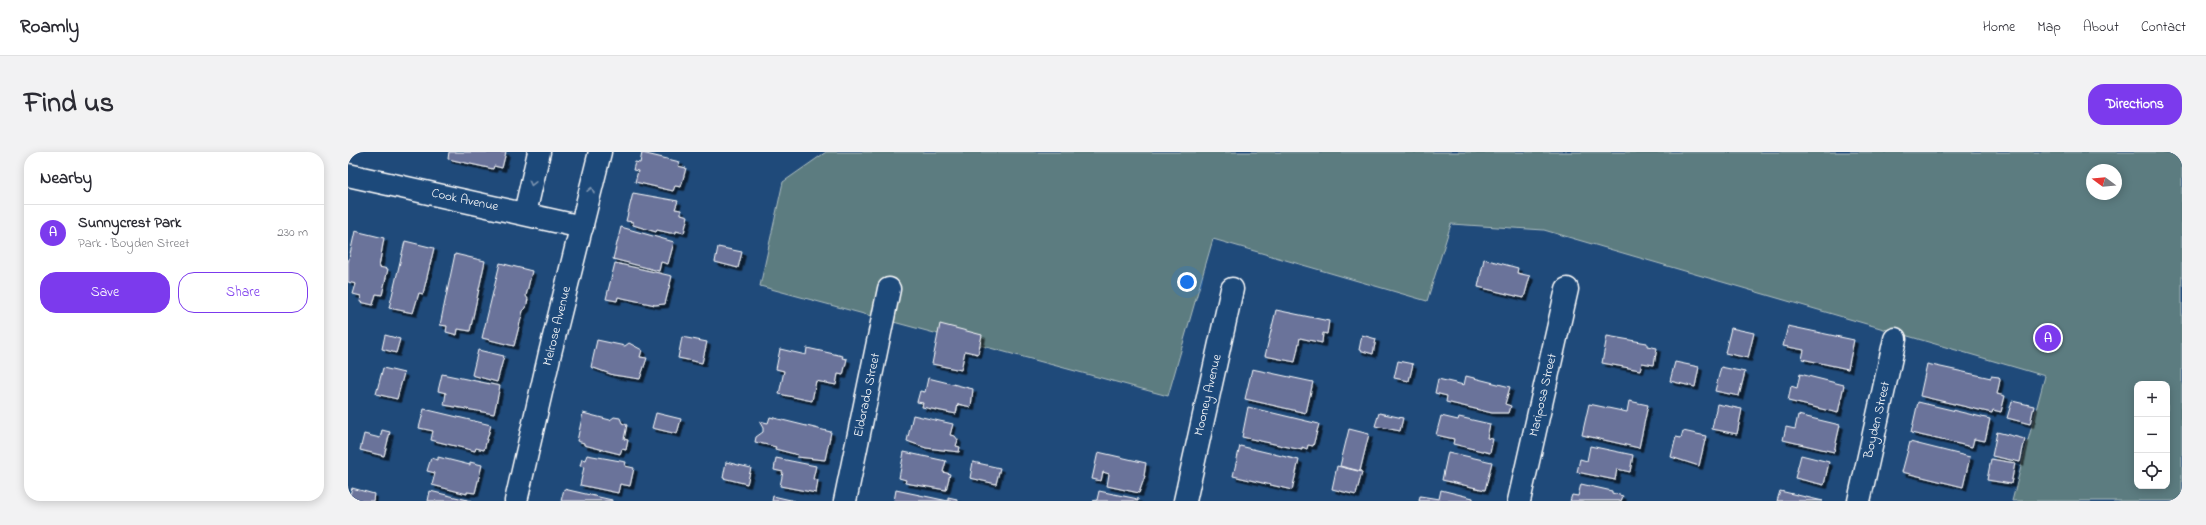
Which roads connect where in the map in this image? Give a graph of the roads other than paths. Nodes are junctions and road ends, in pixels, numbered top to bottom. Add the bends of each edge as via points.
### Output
1 (539, 152) edge
2 (600, 152) edge
3 (348, 175) edge
4 (525, 213) junction
5 (582, 227) junction
6 (889, 288) dead end
7 (1232, 289) dead end
8 (1567, 289) dead end
9 (1895, 339) dead end
10 (516, 501) edge
11 (845, 501) edge
12 (1185, 501) edge
13 (1519, 501) edge
14 (1859, 501) edge

1 -> 4 street
5 -> 2 street, Melrose Avenue
3 - 4 street, Cook Avenue
4 - 5 street, Cook Avenue
5 - 10 street, Melrose Avenue
6 - 11 street, Eldorado Street
7 - 12 street, Mooney Avenue
8 - 13 street, Mariposa Street
9 - 14 street, Boyden Street

